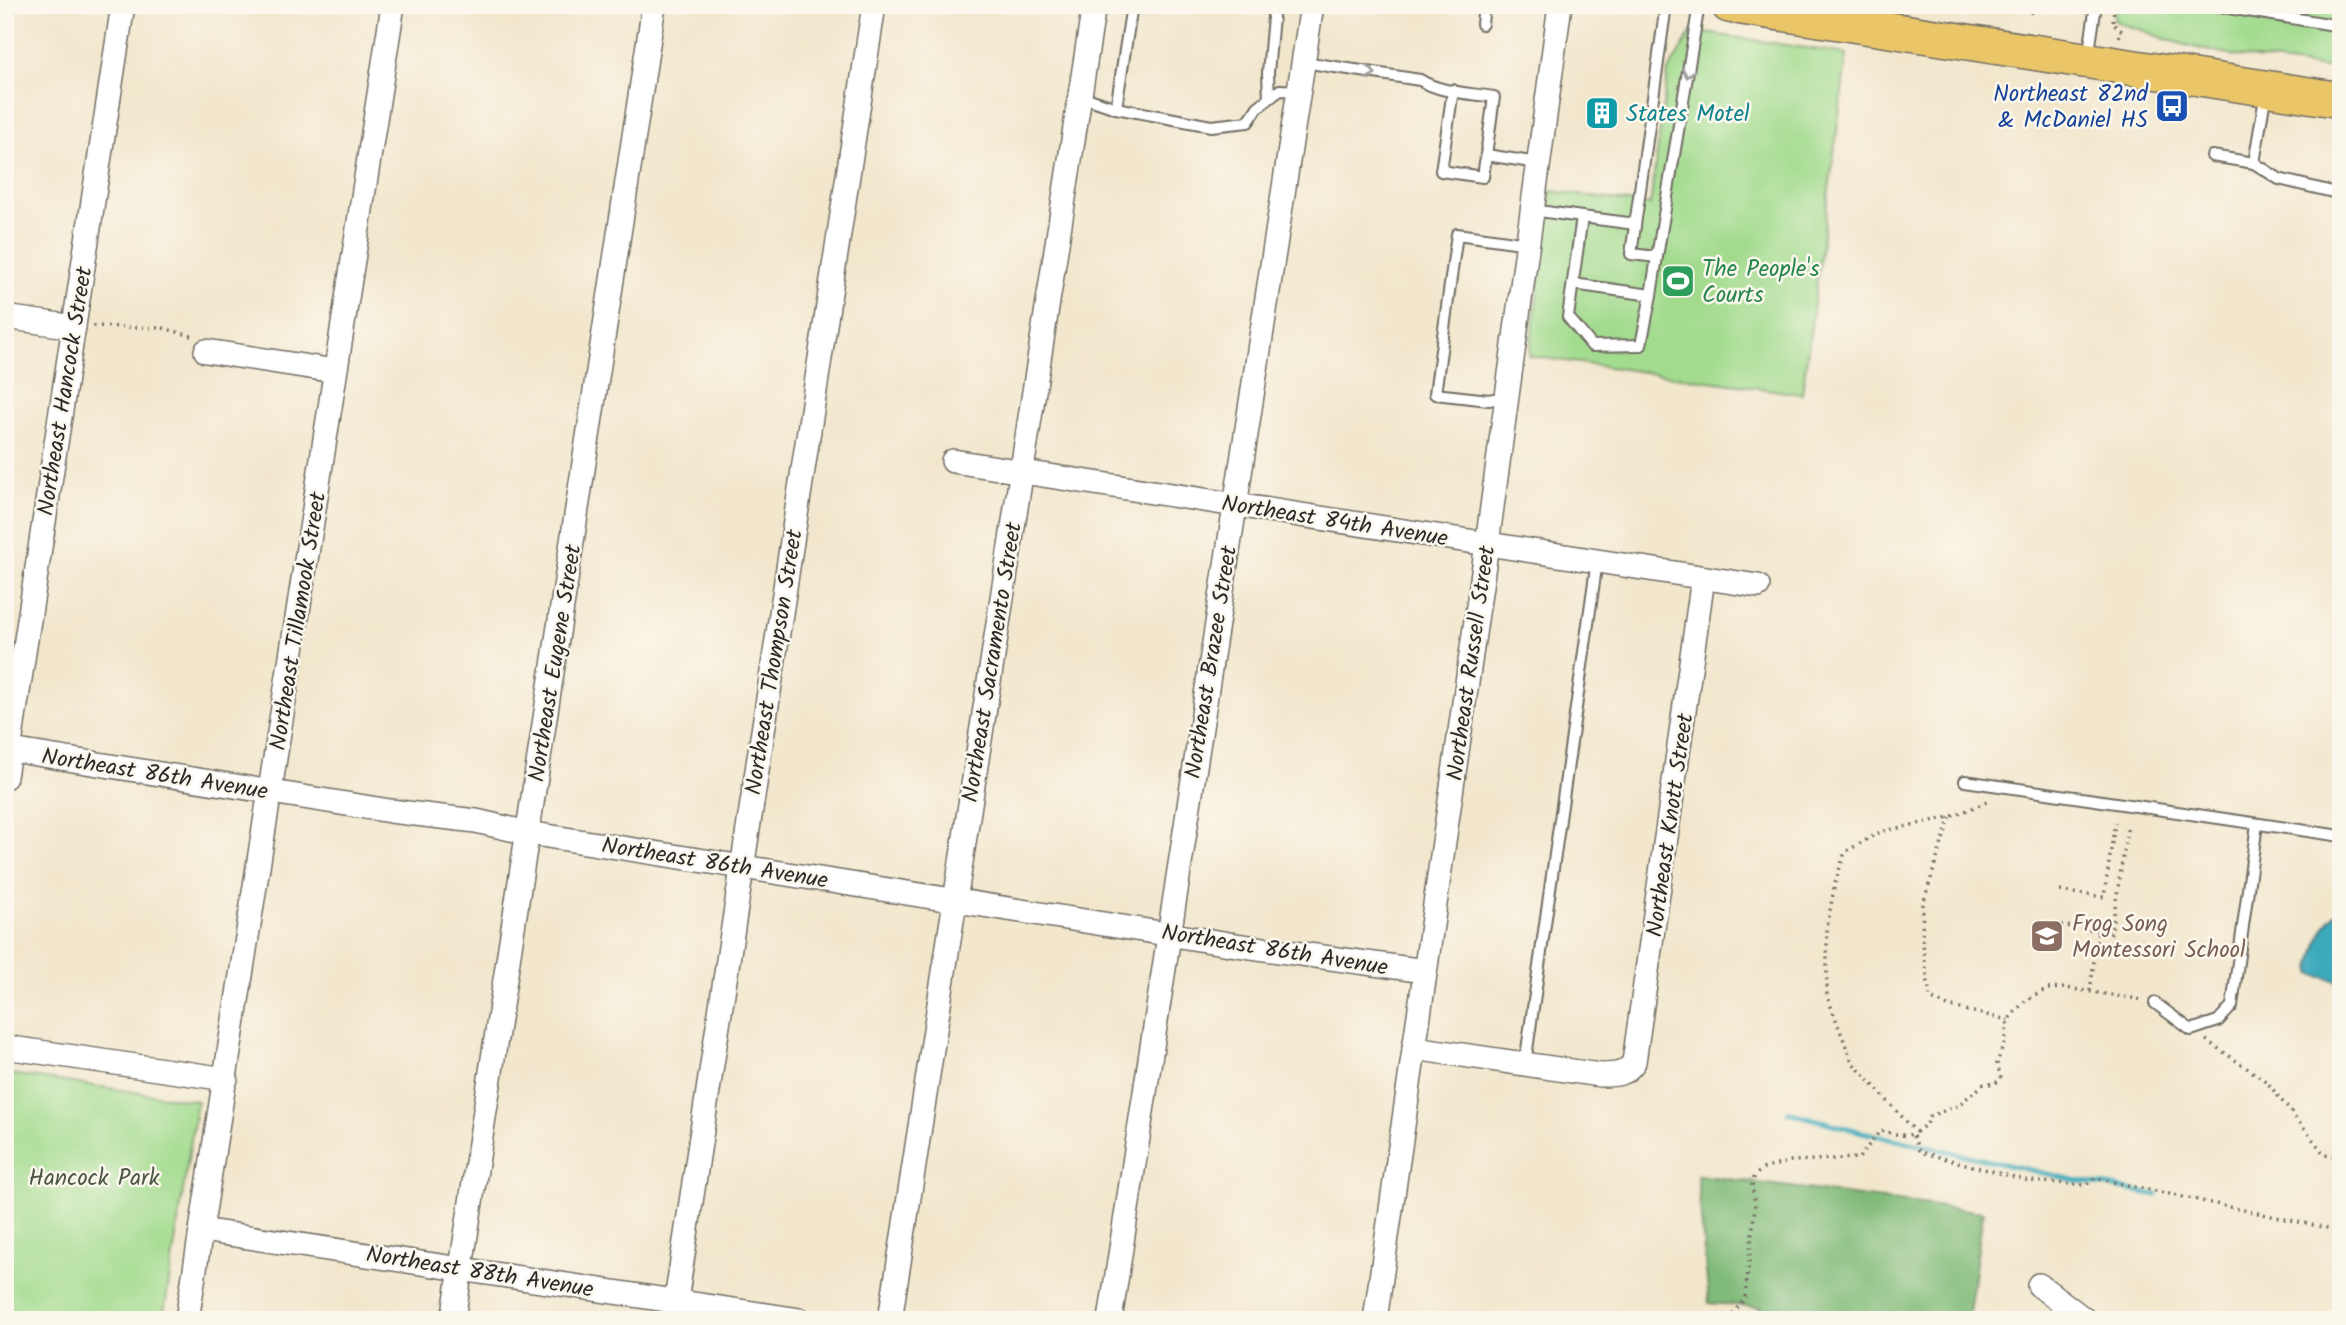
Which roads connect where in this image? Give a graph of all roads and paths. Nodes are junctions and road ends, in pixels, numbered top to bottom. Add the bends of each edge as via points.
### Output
1 (123, 5) edge
2 (393, 5) edge
3 (654, 5) edge
4 (874, 5) edge
5 (1094, 5) edge
6 (1132, 5) edge
7 (1274, 5) edge
8 (1312, 5) edge
9 (1484, 5) edge
10 (1560, 5) edge
11 (1666, 5) edge
12 (1699, 5) edge
13 (1729, 5) edge
14 (2030, 5) edge
15 (2095, 5) edge
16 (2114, 5) edge
17 (2210, 5) edge
18 (2032, 16) dead end
19 (1482, 24) dead end
20 (2341, 26) edge
21 (2117, 41) dead end
22 (2087, 61) junction
23 (1303, 62) junction
24 (2266, 89) junction
25 (1453, 90) junction
26 (1298, 91) junction
27 (1080, 96) junction
28 (1269, 98) junction
29 (2341, 100) edge
30 (1116, 108) junction
31 (1486, 155) junction
32 (2212, 156) dead end
33 (1538, 163) junction
34 (2254, 163) junction
35 (2341, 194) edge
36 (1532, 210) junction
37 (1582, 217) junction
38 (1635, 224) junction
39 (1528, 244) junction
40 (1657, 257) junction
41 (1573, 284) junction
42 (1651, 295) junction
43 (5, 317) edge
44 (74, 327) junction
45 (206, 351) joint
46 (335, 371) junction
47 (1507, 396) junction
48 (953, 461) dead end
49 (1021, 471) junction
50 (1235, 505) junction
51 (1487, 544) junction
52 (1597, 561) junction
53 (1703, 578) junction
54 (1758, 586) dead end
55 (7, 749) edge
56 (5, 777) edge
57 (1965, 781) dead end
58 (271, 792) junction
59 (1987, 802) dead end
60 (1950, 817) junction
61 (2115, 822) dead end
62 (2128, 824) dead end
63 (2257, 824) junction
64 (528, 833) junction
65 (2341, 836) edge
66 (742, 867) junction
67 (2060, 891) dead end
68 (2104, 897) junction
69 (954, 899) junction
70 (2116, 899) junction
71 (2054, 924) dead end
72 (2098, 931) junction
73 (1168, 933) junction
74 (1425, 971) junction
75 (2090, 992) junction
76 (2135, 998) dead end
77 (2155, 1003) dead end
78 (2008, 1020) junction
79 (2191, 1030) junction
80 (5, 1046) edge
81 (1414, 1048) junction
82 (1525, 1064) junction
83 (226, 1079) junction
84 (1914, 1134) junction
85 (2341, 1158) edge
86 (201, 1230) junction
87 (2341, 1231) edge
88 (461, 1268) junction
89 (2039, 1285) dead end
90 (674, 1310) edge
91 (187, 1320) edge
92 (453, 1320) edge
93 (800, 1320) edge
94 (890, 1320) edge
95 (1110, 1320) edge
96 (1375, 1320) edge
97 (1729, 1320) edge
98 (2085, 1320) edge

1 - 44 street, Northeast Hancock Street
2 - 46 street, Northeast Tillamook Street
3 - 64 street, Northeast Eugene Street
4 - 66 street, Northeast Thompson Street
5 - 27 street, Northeast Sacramento Street
6 - 30 lane
7 - 28 lane
8 - 23 street, Northeast Brazee Street
9 - 19 lane
10 - 33 street, Northeast Russell Street
11 - 38 lane
12 -> 40 lane
13 - 22 main road
14 - 18 path
15 - 22 lane
16 - 21 path via 2113,24 2122,32
17 - 20 lane
22 - 24 main road
23 -> 25 lane via 1420,79
23 - 26 street, Northeast Brazee Street
24 - 29 main road
24 - 34 lane
25 - 31 lane via 1494,97
25 - 31 lane via 1441,170 1483,177
26 - 28 lane via 1280,90
26 - 50 street, Northeast Brazee Street
27 - 30 lane
27 - 49 street, Northeast Sacramento Street
28 - 30 lane via 1248,122 1211,126
31 - 33 lane
32 - 34 lane
33 - 36 street, Northeast Russell Street
34 - 35 lane via 2279,179
36 - 37 lane
36 - 39 street, Northeast Russell Street
37 - 38 lane
37 - 41 lane
38 - 40 lane via 1631,254
39 - 47 street, Northeast Russell Street
39 - 47 lane via 1457,234 1435,394 1489,400
40 - 42 lane
41 - 42 lane
41 - 42 lane via 1568,317 1592,346 1641,345
43 - 44 street
44 - 45 path via 163,328 198,339
44 - 55 street, Northeast Hancock Street
45 - 46 street
46 - 58 street, Northeast Tillamook Street
47 - 51 street, Northeast Russell Street
48 - 49 street, Northeast 84th Avenue
49 - 50 street, Northeast 84th Avenue
49 - 69 street, Northeast Sacramento Street
50 - 51 street, Northeast 84th Avenue
50 - 73 street, Northeast Brazee Street
51 - 52 street, Northeast 84th Avenue
51 - 74 street, Northeast Russell Street
52 - 53 street, Northeast 84th Avenue
52 - 82 lane
53 - 54 street, Northeast 84th Avenue
53 - 82 street, Northeast Knott Street via 1637,1054 1629,1070 1618,1075
55 - 56 street, Northeast Hancock Street
55 - 58 street, Northeast 86th Avenue
57 - 63 lane
58 - 64 street, Northeast 86th Avenue via 477,821
58 - 83 street, Northeast Tillamook Street
59 - 60 path
60 - 78 path via 1923,904 1930,998
60 - 84 path via 1880,832 1847,849 1827,927 1828,996 1850,1059
61 - 68 path
62 - 70 path
63 - 65 lane
63 - 79 lane via 2232,1006 2218,1021
64 - 66 street, Northeast 86th Avenue
64 - 88 street, Northeast Eugene Street
66 - 69 street, Northeast 86th Avenue
66 - 90 street, Northeast Thompson Street
67 - 68 path
68 - 70 path
69 - 73 street, Northeast 86th Avenue
69 - 94 street, Northeast Sacramento Street
70 - 72 path via 2110,933
71 - 72 path
72 - 75 path
73 - 74 street, Northeast 86th Avenue
73 - 95 street, Northeast Brazee Street
74 - 81 street, Northeast Russell Street
75 - 76 path
75 - 78 path via 2047,989 2025,1001
77 - 79 lane
78 - 84 path via 1997,1063 1998,1083 1984,1084 1957,1106 1930,1116
79 - 85 path via 2267,1082 2325,1155
80 - 83 street
81 - 82 street
81 - 96 street, Northeast Russell Street
83 - 86 street, Northeast Tillamook Street
84 - 87 path via 1924,1153 2010,1178 2084,1185 2095,1178
84 - 97 path via 1880,1131 1858,1158 1791,1161 1755,1175 1745,1297
86 - 88 street, Northeast 88th Avenue
86 - 91 street, Northeast Tillamook Street
88 - 90 street, Northeast 88th Avenue
88 - 92 street, Northeast Eugene Street
89 - 98 street
90 - 93 street, Northeast 88th Avenue

